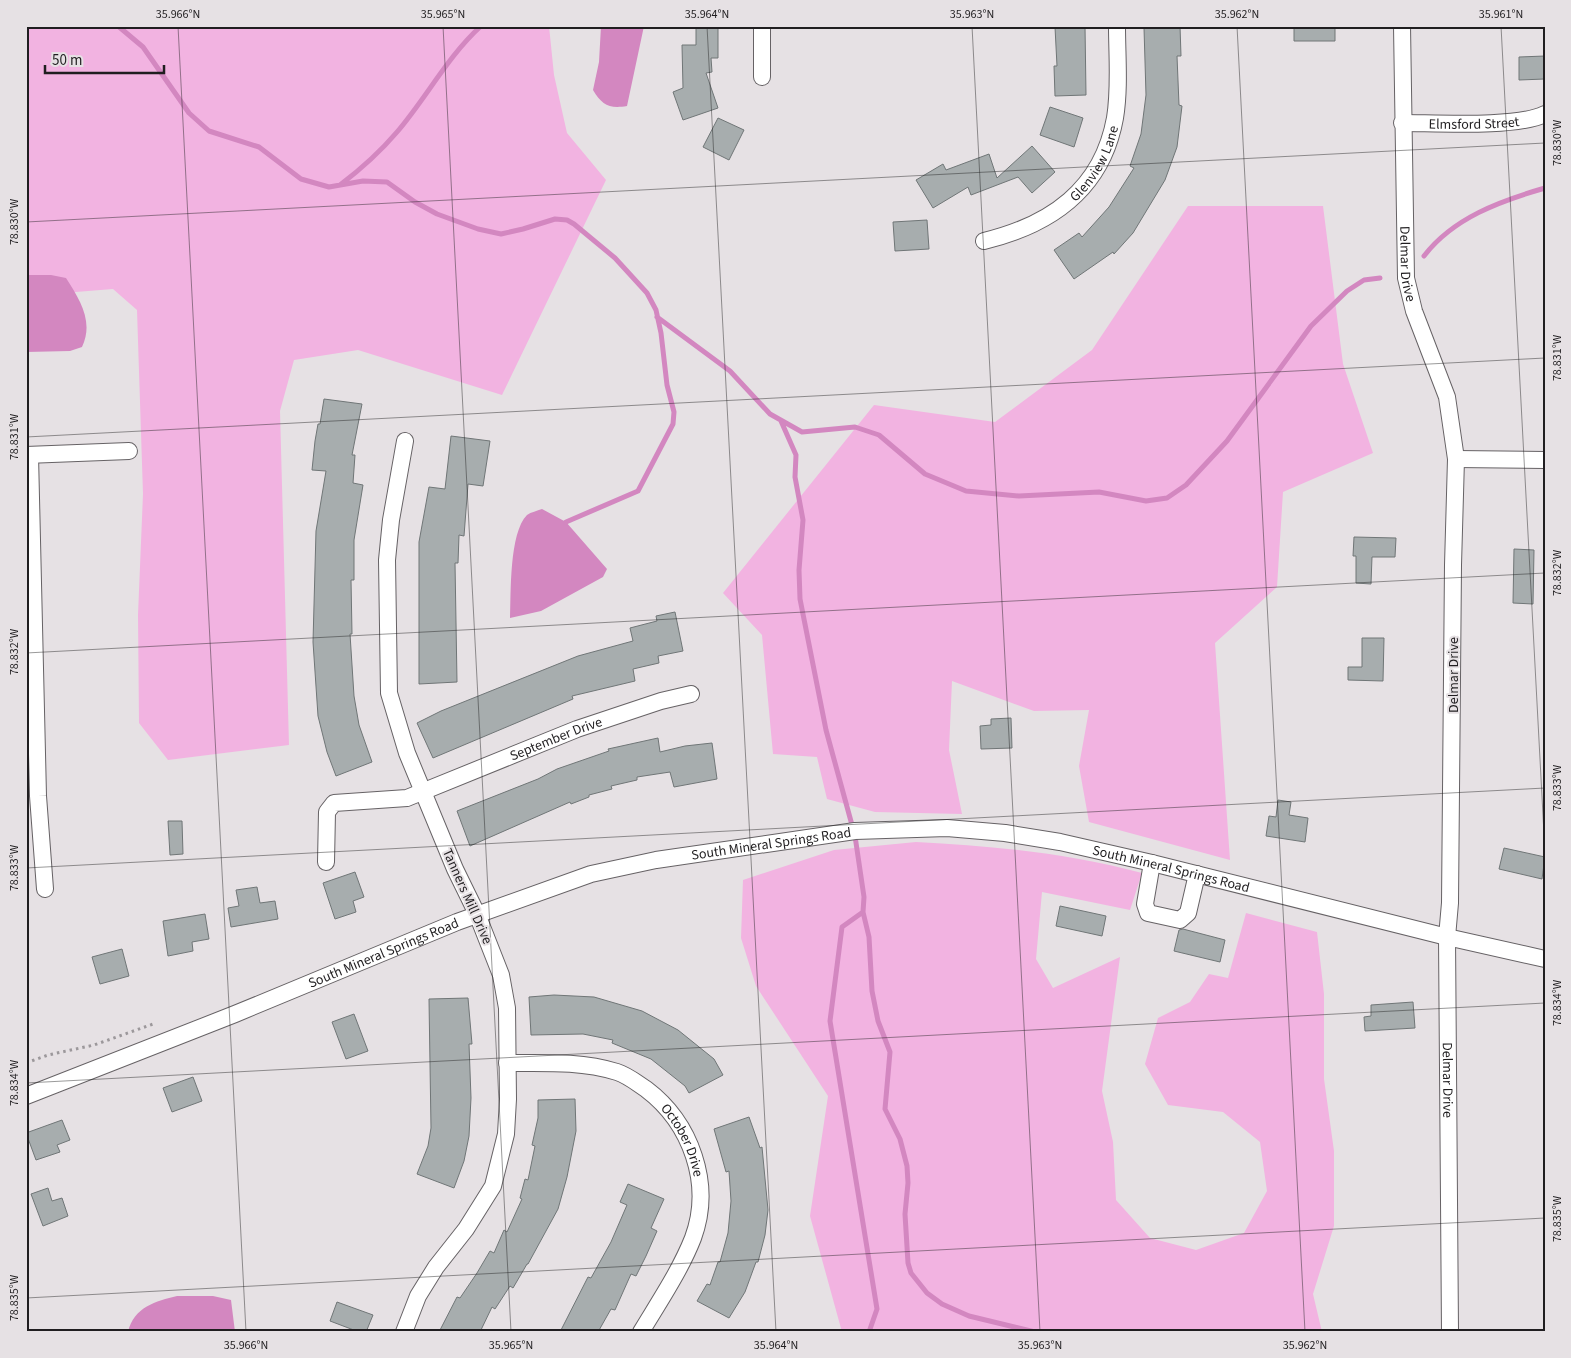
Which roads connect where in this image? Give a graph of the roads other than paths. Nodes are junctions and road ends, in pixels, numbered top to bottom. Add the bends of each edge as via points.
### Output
1 (762, 26) edge
2 (1117, 26) edge
3 (1402, 26) edge
4 (762, 77) dead end
5 (1545, 114) edge
6 (1402, 123) junction
7 (984, 241) dead end
8 (405, 441) dead end
9 (129, 451) dead end
10 (28, 455) edge
11 (1456, 459) junction
12 (1545, 460) edge
13 (691, 694) dead end
14 (423, 790) junction
15 (33, 813) edge
16 (326, 862) dead end
17 (1152, 862) junction
18 (1198, 874) junction
19 (44, 889) dead end
20 (477, 914) junction
21 (1447, 937) junction
22 (1545, 958) edge
23 (507, 1063) junction
24 (26, 1096) edge
25 (404, 1332) edge
26 (641, 1332) edge
27 (1450, 1332) edge

1 - 4 street
2 - 7 street, Glenview Lane via 1115,120 1108,144 1095,169 1068,203 1050,216 1015,233
3 - 6 street, Delmar Drive
5 - 6 street, Elmsford Street via 1538,118 1506,122
6 - 11 street, Delmar Drive via 1406,278 1414,311 1447,397
8 - 14 street, Tanners Mill Drive via 387,560 389,683 397,723
9 - 10 street
10 - 15 street
11 - 12 street
11 - 21 street, Delmar Drive
13 - 14 street, September Drive via 578,730
14 - 16 street, September Drive via 407,798 334,803 327,812
14 - 20 street, Tanners Mill Drive
15 - 19 street
17 - 18 street, South Mineral Springs Road
17 - 18 street via 1145,904 1148,913 1180,920 1188,913
17 - 20 street, South Mineral Springs Road via 1005,833 947,828 855,831 626,865 583,876
18 - 21 street, South Mineral Springs Road
20 - 23 street, Tanners Mill Drive via 501,975 506,1008
20 - 24 street, South Mineral Springs Road
21 - 22 street, South Mineral Springs Road
21 - 27 street, Delmar Drive
23 - 25 street, Tanners Mill Drive via 506,1134 493,1186 418,1296
23 - 26 street, October Drive via 580,1063 619,1073 657,1098 687,1136 696,1160 701,1195 693,1237

